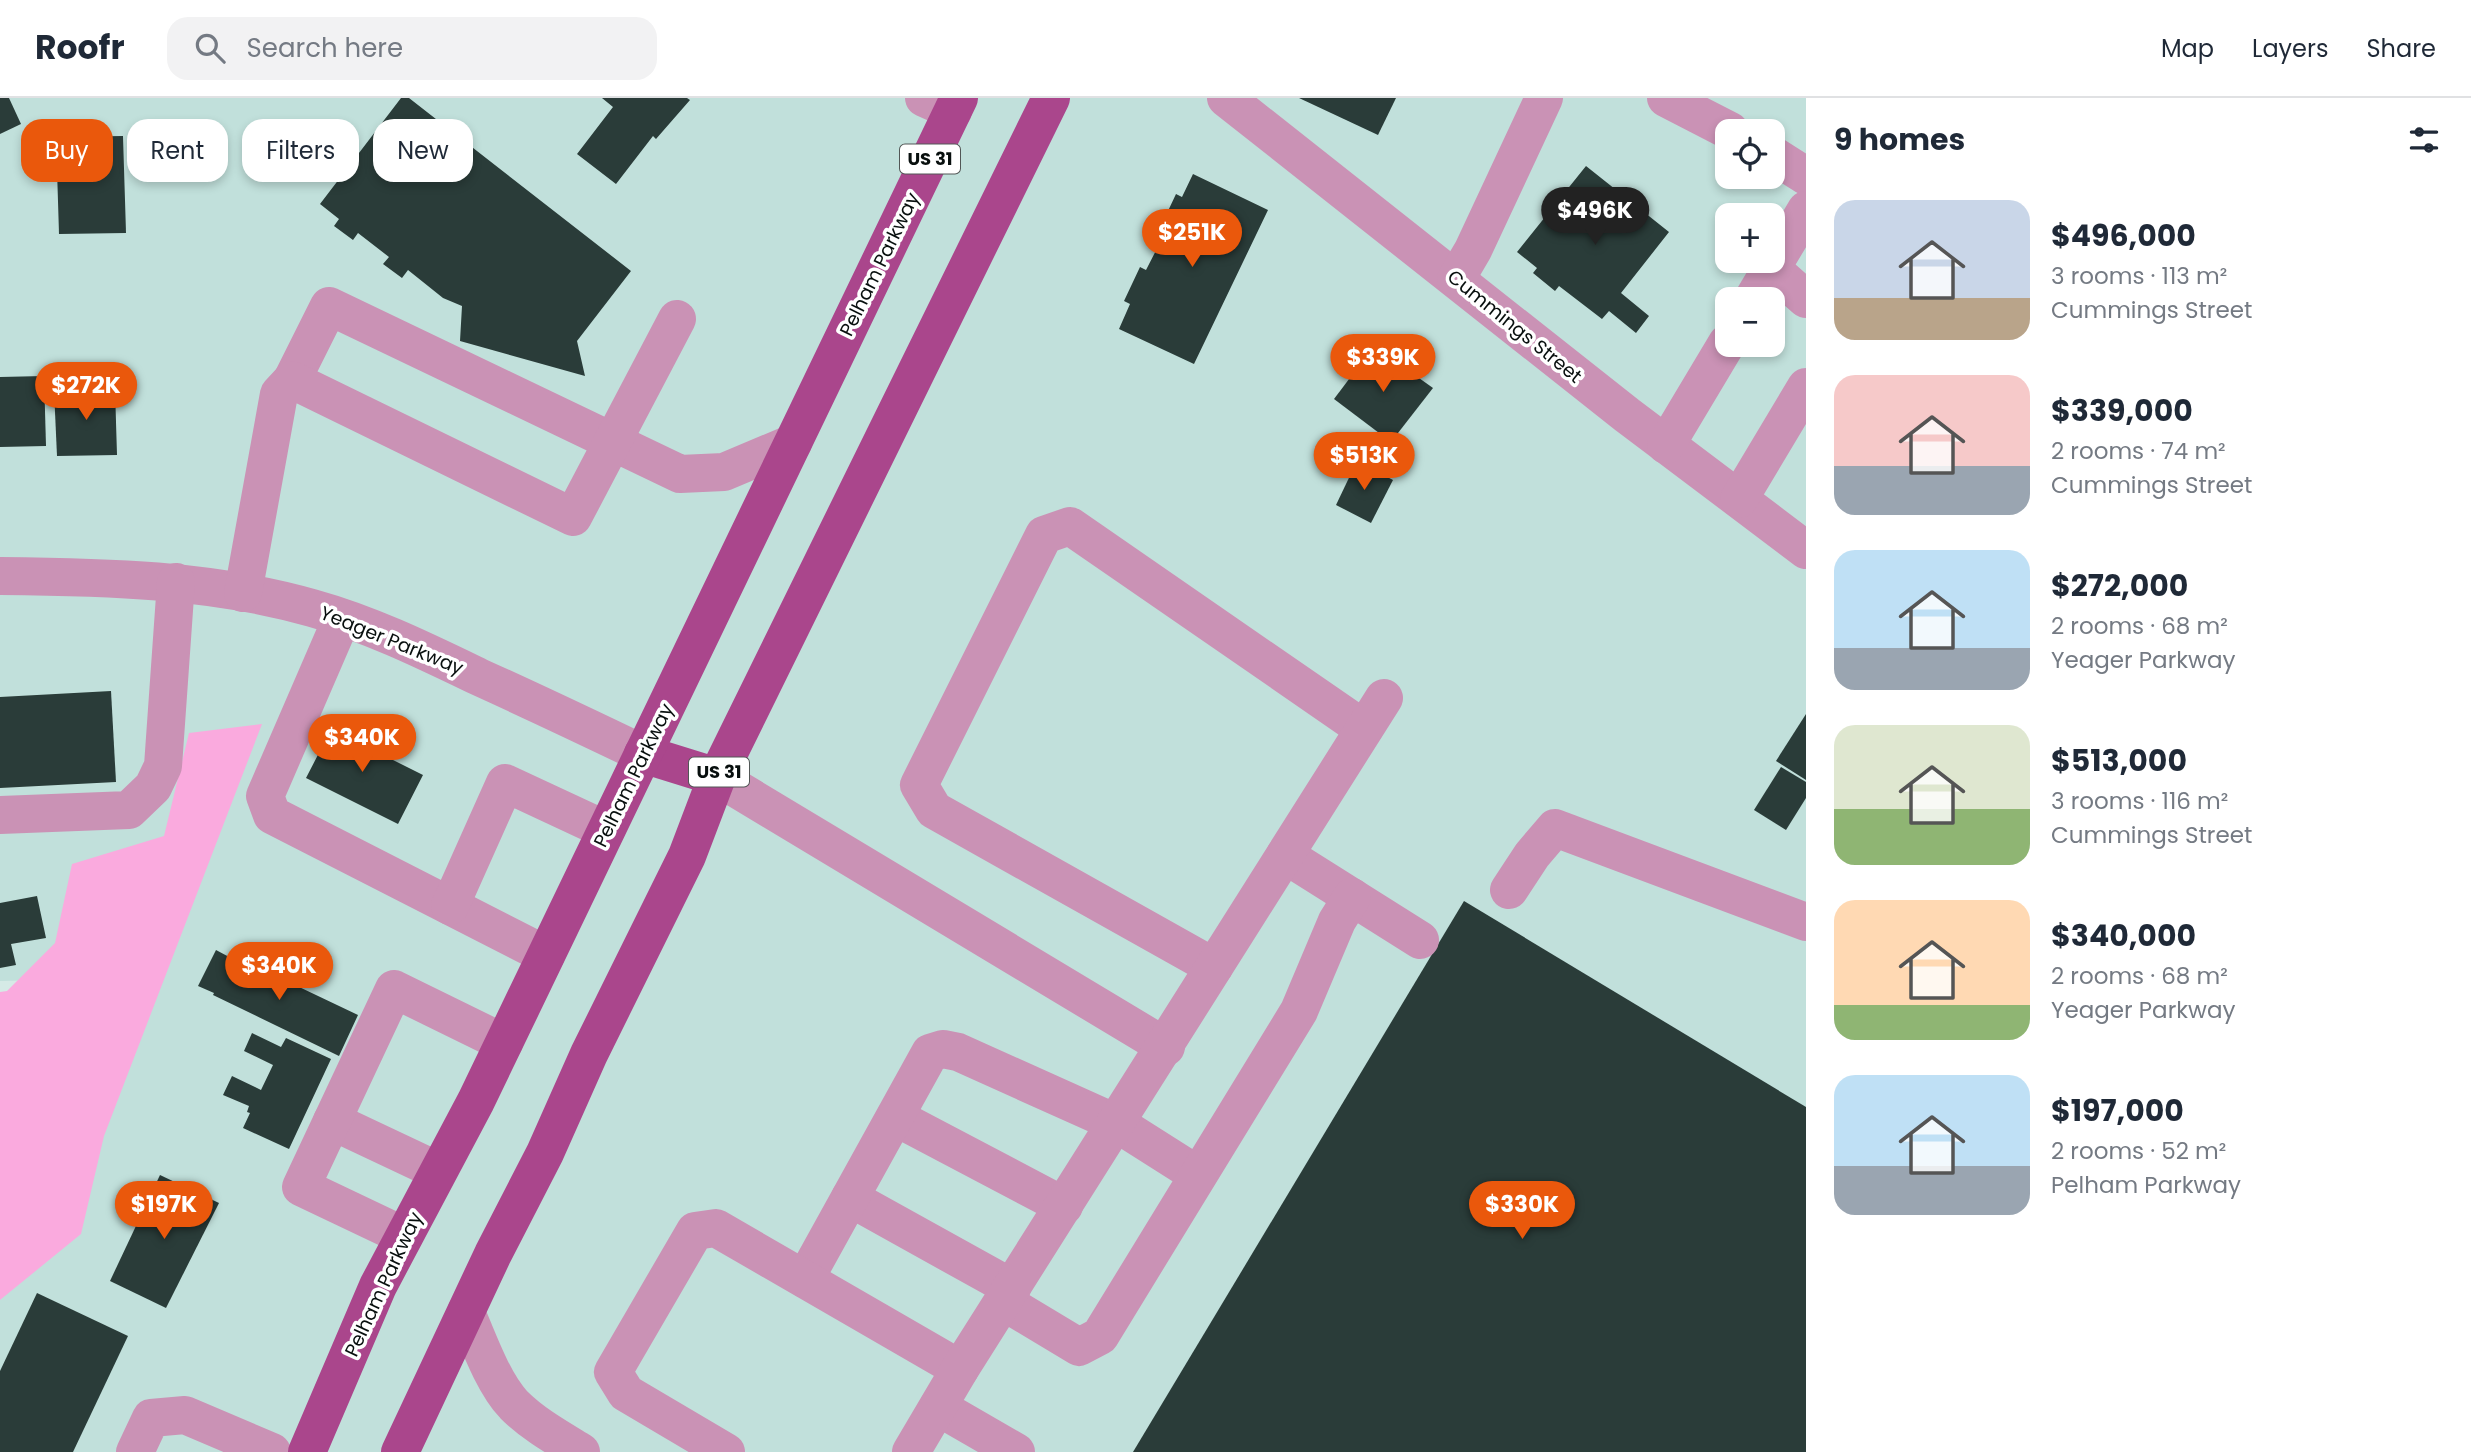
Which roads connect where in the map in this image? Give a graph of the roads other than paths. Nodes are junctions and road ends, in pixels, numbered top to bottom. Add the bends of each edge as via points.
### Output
1 (1051, 98) edge
2 (1226, 98) edge
3 (1544, 98) edge
4 (1666, 98) edge
5 (945, 102) edge
6 (1715, 123) edge
7 (1785, 163) edge
8 (1806, 176) edge
9 (1806, 210) edge
10 (1457, 279) junction
11 (1763, 284) edge
12 (1806, 299) edge
13 (677, 319) dead end
14 (1719, 357) edge
15 (292, 380) junction
16 (1806, 387) edge
17 (612, 443) junction
18 (793, 443) junction
19 (1666, 445) junction
20 (1739, 499) junction
21 (1806, 550) edge
22 (0, 576) edge
23 (176, 582) junction
24 (243, 593) junction
25 (342, 618) junction
26 (643, 754) junction
27 (717, 777) junction
28 (0, 815) edge
29 (606, 830) junction
30 (1285, 855) junction
31 (1509, 890) dead end
32 (1352, 897) junction
33 (450, 906) junction
34 (1806, 922) edge
35 (1420, 940) dead end
36 (546, 955) junction
37 (1214, 967) junction
38 (504, 1043) junction
39 (1166, 1047) junction
40 (895, 1118) junction
41 (332, 1121) junction
42 (1116, 1123) junction
43 (438, 1171) junction
44 (1198, 1175) junction
45 (850, 1198) junction
46 (1064, 1206) junction
47 (404, 1236) junction
48 (805, 1279) junction
49 (1008, 1295) junction
50 (466, 1312) junction
51 (960, 1369) junction
52 (938, 1407) junction
53 (135, 1452) edge
54 (272, 1452) edge
55 (307, 1452) edge
56 (400, 1452) edge
57 (581, 1452) edge
58 (726, 1452) edge
59 (911, 1452) edge
60 (1016, 1452) edge

1 - 27 main road, US 31
2 - 10 street, Cummings Street
3 - 10 street
4 - 6 street
5 - 18 main road, Pelham Parkway / US 31
7 - 8 street
9 - 11 street
10 - 19 street, Cummings Street
11 - 12 street
13 - 17 street
14 - 19 street
15 - 17 street via 573,517
15 - 17 street via 329,306
15 - 24 street via 279,394
16 - 20 street
17 - 18 street via 680,474 724,471
18 - 26 main road, Pelham Parkway / US 31
19 - 20 street, Cummings Street
20 - 21 street, Cummings Street
22 - 23 street, Yeager Parkway
23 - 24 street, Yeager Parkway
23 - 28 street via 163,766 153,787 129,810
24 - 25 street, Yeager Parkway
25 - 26 street, Yeager Parkway via 430,653
25 - 33 street via 265,796 272,815
26 - 27 main road
26 - 29 main road, Pelham Parkway / US 31
27 - 39 street
27 - 50 main road, US 31 via 687,856
29 - 33 street via 505,783
29 - 36 main road, Pelham Parkway / US 31
30 - 32 street
30 - 37 street
30 - 37 street via 1374,713 1070,526 1044,535 919,785 934,810
31 - 34 street via 1555,828
32 - 35 street
32 - 44 street via 1298,1011
33 - 36 street
36 - 38 main road, Pelham Parkway / US 31
37 - 39 street
38 - 41 street via 394,989
38 - 43 main road, Pelham Parkway / US 31
39 - 42 street
40 - 42 street via 930,1053 943,1049
40 - 45 street
40 - 46 street
41 - 43 street
41 - 47 street via 301,1186
42 - 44 street
42 - 46 street
43 - 47 main road, Pelham Parkway / US 31
44 - 49 street via 1100,1336 1079,1347
45 - 48 street
45 - 49 street
46 - 49 street
47 - 55 main road, Pelham Parkway / US 31
48 - 51 street
48 - 58 street via 716,1228 695,1231 613,1372 626,1393
49 - 51 street
50 - 56 main road, US 31
50 - 57 street via 488,1364 513,1404
51 - 52 street
52 - 59 street
52 - 60 street
53 - 54 street via 151,1418 185,1415

